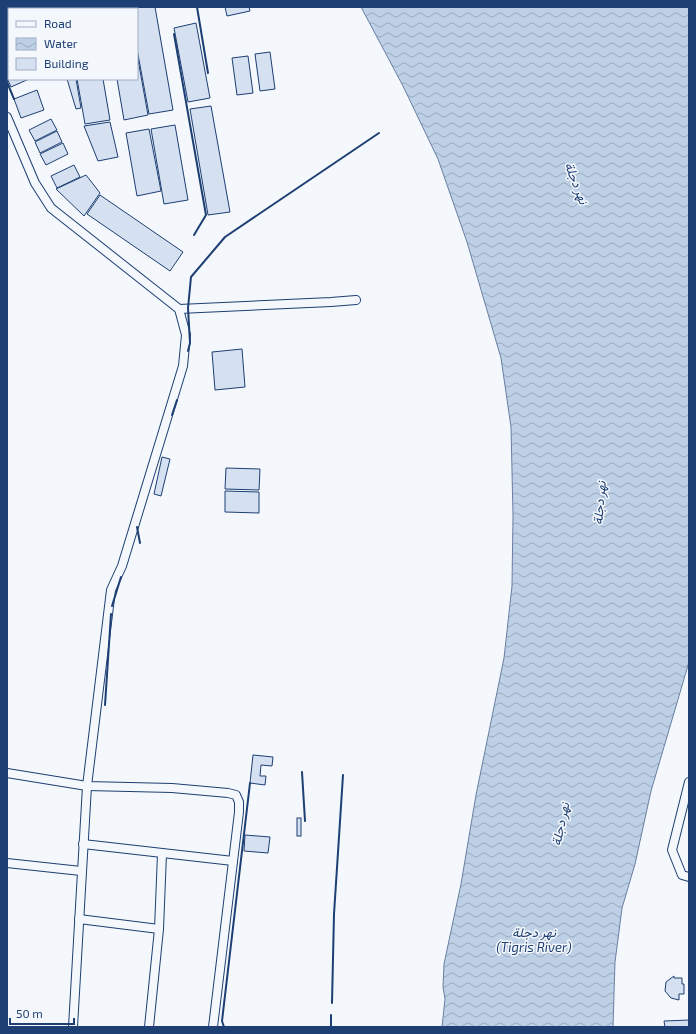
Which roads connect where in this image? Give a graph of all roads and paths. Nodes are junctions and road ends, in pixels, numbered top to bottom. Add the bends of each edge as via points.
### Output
1 (7, 117) edge
2 (356, 300) dead end
3 (179, 309) junction
4 (7, 773) edge
5 (689, 782) edge
6 (86, 786) junction
7 (83, 844) junction
8 (162, 854) junction
9 (233, 861) junction
10 (7, 863) edge
11 (81, 871) junction
12 (689, 877) edge
13 (79, 919) junction
14 (159, 929) junction
15 (73, 1027) edge
16 (149, 1027) edge
17 (213, 1027) edge

1 - 3 street via 35,183 51,208
2 - 3 street
3 - 6 street via 186,335 183,366 122,566 111,590
4 - 6 street
5 - 12 street via 672,850 682,875
6 - 7 street
6 - 9 street via 172,788 236,795 240,802
7 - 8 street
7 - 11 street
8 - 9 street
8 - 14 street
9 - 17 street
10 - 11 street
11 - 13 street
13 - 14 street
13 - 15 street
14 - 16 street

